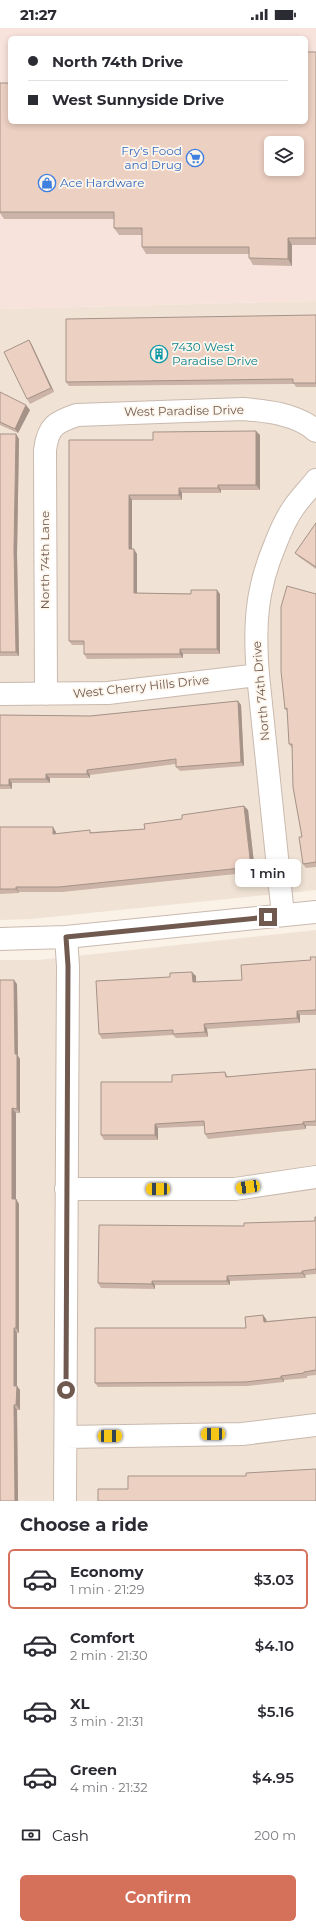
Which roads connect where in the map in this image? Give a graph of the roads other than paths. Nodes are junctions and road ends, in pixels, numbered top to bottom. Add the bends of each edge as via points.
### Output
1 (52, 428) joint
2 (316, 431) edge
3 (316, 480) edge
4 (258, 675) junction
5 (0, 694) edge
6 (46, 694) junction
7 (316, 912) edge
8 (283, 915) junction
9 (66, 937) junction
10 (0, 938) edge
11 (316, 1177) edge
12 (66, 1189) junction
13 (316, 1425) edge
14 (66, 1437) junction
15 (65, 1501) edge

1 - 2 street, West Paradise Drive via 61,420 78,415 243,409 285,415
1 - 6 street, North 74th Lane via 44,450
3 - 4 street, North 74th Drive via 294,507 266,567 260,589 255,641
4 - 6 street, West Cherry Hills Drive via 108,693
4 - 8 street, North 74th Drive
5 - 6 street, West Cherry Hills Drive
7 - 8 street
8 - 9 street
9 - 10 street
9 - 12 street
11 - 12 street via 235,1189
12 - 14 street
13 - 14 street via 242,1434
14 - 15 street

